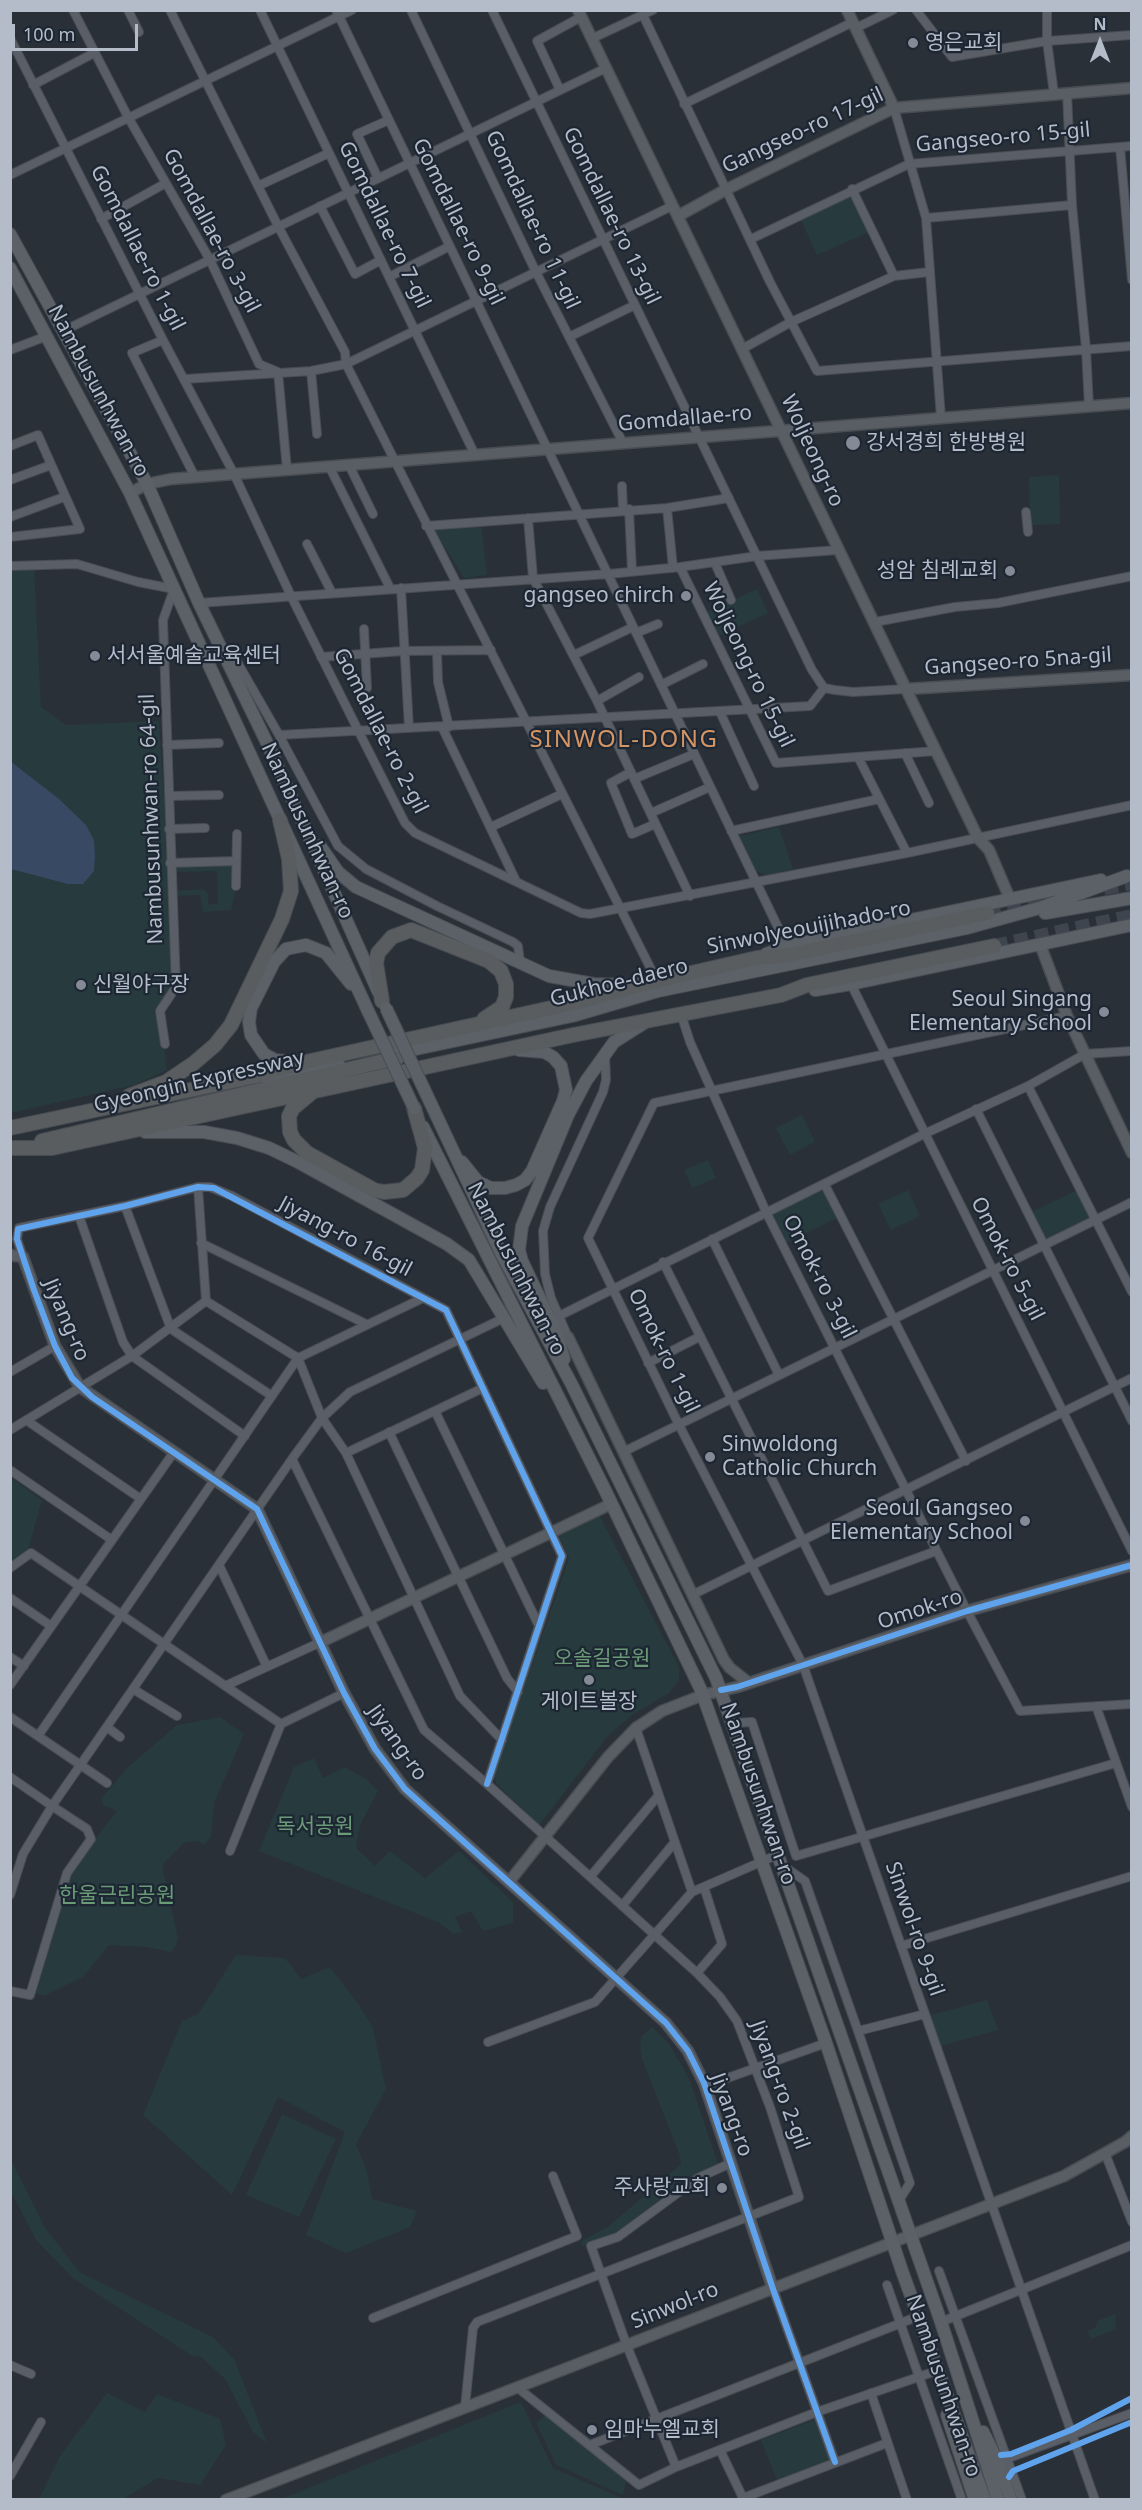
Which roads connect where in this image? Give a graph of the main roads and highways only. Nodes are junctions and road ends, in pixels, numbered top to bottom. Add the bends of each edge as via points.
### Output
1 (10, 234) edge
2 (10, 268) edge
3 (155, 548) junction
4 (188, 577) junction
5 (270, 747) junction
6 (280, 820) junction
7 (1129, 876) edge
8 (1131, 898) edge
9 (987, 913) tunnel mouth
10 (1131, 925) edge
11 (994, 946) tunnel mouth
12 (757, 958) junction
13 (639, 985) junction
14 (781, 995) junction
15 (384, 1004) junction
16 (367, 1008) junction
17 (649, 1020) junction
18 (472, 1026) junction
19 (497, 1052) junction
20 (397, 1058) joint
21 (306, 1062) junction
22 (256, 1076) junction
23 (314, 1090) junction
24 (414, 1107) junction
25 (72, 1116) junction
26 (10, 1128) edge
27 (120, 1134) junction
28 (449, 1147) junction
29 (12, 1148) edge
30 (571, 1383) junction
31 (591, 1464) junction
32 (919, 2316) junction
33 (964, 2396) junction
34 (975, 2499) edge
35 (985, 2499) edge
36 (998, 2499) edge
37 (1011, 2499) edge

1 - 4 main road, Nambusunhwan-ro via 147,484
2 - 3 main road, Nambusunhwan-ro via 130,493
3 - 4 main road via 156,541 165,540 178,570
3 - 6 main road, Nambusunhwan-ro
4 - 5 main road, Nambusunhwan-ro
5 - 13 main road via 321,849 338,872 356,887 549,976 578,982
5 - 15 main road, Nambusunhwan-ro
6 - 16 main road, Nambusunhwan-ro
6 - 25 highway via 291,891 282,919 231,1025 194,1064 166,1082
7 - 12 main road via 787,946
7 - 22 main road, Gukhoe-daero via 1043,907 967,928 669,989 572,1016 280,1077
8 - 20 main road, Gukhoe-daero via 1039,914 959,935 658,997 570,1023
9 - 12 highway, Sinwolyeouijihado-ro via 789,955
10 - 14 main road
11 - 14 highway via 807,985
12 - 13 highway, Sinwolyeouijihado-ro
13 - 18 highway, Sinwolyeouijihado-ro
14 - 17 highway
15 - 18 highway via 376,963 378,953 401,932 421,932 489,960 501,971 506,984 502,1007
15 - 28 main road, Nambusunhwan-ro, bridge
16 - 21 main road via 326,953 306,945 279,956 251,1008 251,1035 264,1054 275,1060
16 - 24 main road, Nambusunhwan-ro, bridge
17 - 19 highway
17 - 30 main road via 623,1035 586,1081 568,1115 519,1239 522,1260 564,1339
18 - 21 highway, Gyeongin Expressway
19 - 23 highway
19 - 28 main road via 544,1052 553,1057 562,1072 566,1090 563,1101 532,1171 516,1185 491,1188 478,1182
20 - 29 highway, Gyeongin Expressway
21 - 22 highway, Gyeongin Expressway
22 - 25 highway, Gyeongin Expressway
23 - 24 highway via 289,1116 294,1140 307,1152 384,1192 403,1190 422,1170 425,1149
23 - 27 highway
24 - 31 main road, Nambusunhwan-ro
25 - 26 highway, Gyeongin Expressway
27 - 29 highway via 52,1148
27 - 31 main road via 204,1132 269,1148 469,1260
28 - 30 main road, Nambusunhwan-ro
30 - 33 main road, Nambusunhwan-ro via 734,1723
31 - 32 main road, Nambusunhwan-ro via 703,1695
32 - 34 main road, Nambusunhwan-ro
32 - 35 main road, Nambusunhwan-ro
33 - 36 main road, Nambusunhwan-ro
33 - 37 main road, Nambusunhwan-ro via 1003,2460

